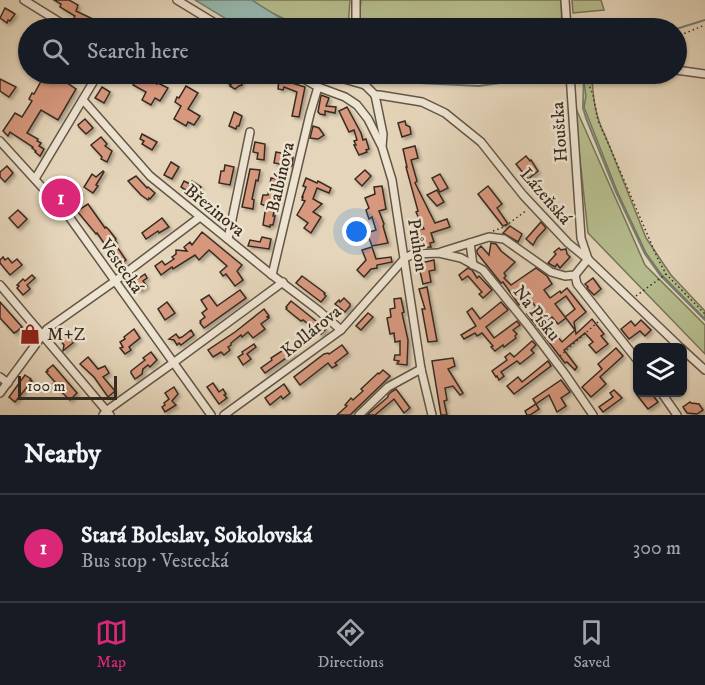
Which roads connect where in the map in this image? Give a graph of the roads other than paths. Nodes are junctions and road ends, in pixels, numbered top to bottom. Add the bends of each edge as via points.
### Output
1 (24, 0) edge
2 (177, 0) edge
3 (356, 0) edge
4 (565, 0) edge
5 (53, 18) edge
6 (207, 18) edge
7 (356, 18) edge
8 (566, 18) edge
9 (687, 72) edge
10 (705, 74) edge
11 (92, 84) edge
12 (313, 84) edge
13 (362, 84) edge
14 (571, 84) edge
15 (365, 85) joint
16 (318, 87) junction
17 (375, 95) junction
18 (82, 100) junction
19 (250, 132) dead end
20 (0, 141) edge
21 (382, 147) junction
22 (3, 150) edge
23 (35, 179) junction
24 (200, 217) junction
25 (228, 239) junction
26 (470, 243) junction
27 (439, 253) junction
28 (405, 258) junction
29 (588, 259) junction
30 (473, 265) junction
31 (272, 274) junction
32 (575, 275) junction
33 (114, 281) junction
34 (283, 282) junction
35 (0, 285) edge
36 (341, 330) junction
37 (42, 335) junction
38 (677, 343) edge
39 (687, 353) edge
40 (633, 356) edge
41 (173, 363) junction
42 (422, 369) junction
43 (705, 370) edge
44 (0, 377) edge
45 (8, 382) junction
46 (0, 393) edge
47 (664, 397) edge
48 (106, 414) edge
49 (212, 415) edge
50 (224, 415) edge
51 (359, 415) edge
52 (432, 415) edge
53 (593, 415) edge
54 (677, 415) edge

1 - 5 street
2 - 6 street
3 - 7 street
4 - 8 street
9 - 10 street
11 - 18 street
12 - 16 street
13 - 15 street
14 - 29 street, Houštka via 581,238
15 - 17 street
16 - 21 street via 357,105
16 - 31 street, Balbínova
17 - 21 street, Průhon
17 - 29 street, Lázeňská via 422,102 445,113 481,142 533,206 567,243
18 - 23 street
18 - 24 street, Březinova via 150,176
19 - 25 street
20 - 22 street, Vestecká
21 - 28 street, Průhon via 392,180
22 - 23 street, Vestecká
23 - 33 street, Vestecká via 70,218
24 - 25 street, Březinova
24 - 33 street
25 - 31 street, Březinova
26 - 27 street, Na Písku
26 - 30 street
26 - 32 street, Na Písku via 489,237 504,240 552,272
27 - 28 street, Na Písku
27 - 30 street, Na Písku
28 - 36 street, Kollárova
28 - 42 street, Průhon
29 - 32 street
29 - 38 street, Lázeňská
30 - 53 street, Na Písku via 483,270 527,324
31 - 34 street, Březinova
32 - 40 street via 577,284
33 - 37 street
33 - 41 street, Vestecká
34 - 36 street, Březinova
34 - 41 street
35 - 37 street
36 - 50 street, Kollárova
37 - 45 street
37 - 48 street
39 - 43 street, Lázeňská
41 - 48 street
41 - 49 street, Vestecká
42 - 51 street via 388,387
42 - 52 street, Průhon
44 - 45 street
45 - 46 street
47 - 54 street

